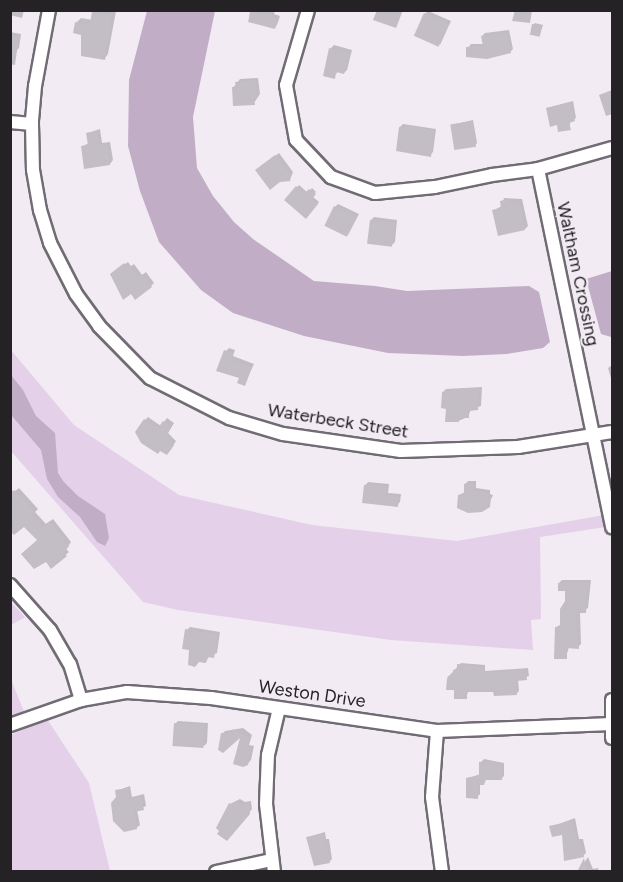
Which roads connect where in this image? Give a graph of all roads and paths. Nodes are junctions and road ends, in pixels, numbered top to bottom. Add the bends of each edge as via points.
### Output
1 (50, 10) edge
2 (308, 10) edge
3 (10, 122) edge
4 (32, 124) junction
5 (612, 148) edge
6 (538, 169) junction
7 (612, 432) edge
8 (593, 436) junction
9 (612, 527) edge
10 (10, 585) edge
11 (81, 700) junction
12 (612, 700) edge
13 (279, 708) junction
14 (612, 724) edge
15 (10, 725) edge
16 (437, 730) junction
17 (612, 738) edge
18 (273, 866) edge
19 (216, 872) edge
20 (442, 872) edge

1 - 4 street, Waterbeck Street via 34,86
2 - 6 street via 286,85 296,140 332,177 375,193
3 - 4 street
4 - 8 street, Waterbeck Street via 33,170 50,243 76,294 99,326 150,378 229,418 283,434 351,445 401,451 518,447
5 - 6 street
6 - 8 street, Waltham Crossing
7 - 8 street, Waterbeck Street
8 - 9 street, Waltham Crossing
10 - 11 street via 50,630 70,664
11 - 13 street, Weston Drive via 127,692
11 - 15 street, Weston Drive
12 - 14 street
13 - 16 street, Weston Drive
13 - 18 street via 268,755 266,804
14 - 16 street, Weston Drive
14 - 17 street
16 - 20 street via 432,797
18 - 19 street

